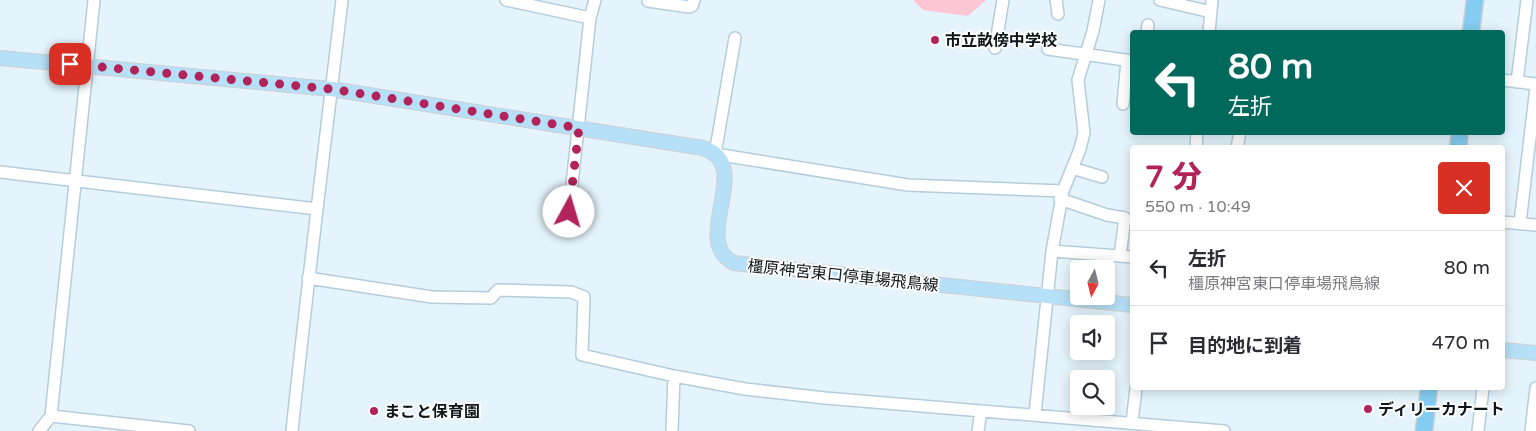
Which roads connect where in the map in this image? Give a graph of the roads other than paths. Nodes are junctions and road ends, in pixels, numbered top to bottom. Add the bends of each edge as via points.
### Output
1 (94, 0) edge
2 (342, 0) edge
3 (506, 0) edge
4 (595, 0) edge
5 (646, 0) edge
6 (694, 0) edge
7 (1003, 0) edge
8 (1056, 0) edge
9 (1099, 0) edge
10 (1160, 0) edge
11 (1212, 0) edge
12 (1475, 0) edge
13 (1527, 0) edge
14 (1211, 12) junction
15 (1058, 14) dead end
16 (590, 18) junction
17 (1208, 30) edge
18 (1471, 30) edge
19 (735, 38) dead end
20 (995, 48) dead end
21 (1048, 49) dead end
22 (1086, 54) junction
23 (0, 58) edge
24 (1130, 61) edge
25 (87, 66) junction
26 (1505, 80) edge
27 (1518, 82) junction
28 (1536, 85) edge
29 (331, 89) junction
30 (1123, 104) dead end
31 (579, 128) junction
32 (715, 154) junction
33 (1072, 168) junction
34 (0, 172) edge
35 (1102, 177) dead end
36 (75, 180) junction
37 (1062, 195) junction
38 (316, 209) junction
39 (569, 212) dead end
40 (1505, 222) edge
41 (1520, 224) junction
42 (1536, 225) edge
43 (1052, 251) junction
44 (1120, 256) junction
45 (1130, 258) edge
46 (308, 278) junction
47 (1048, 296) junction
48 (1130, 305) edge
49 (1505, 350) edge
50 (1536, 353) edge
51 (674, 376) junction
52 (1536, 388) edge
53 (1136, 390) edge
54 (1429, 390) edge
55 (1483, 390) edge
56 (981, 411) junction
57 (1035, 414) junction
58 (50, 416) junction
59 (1132, 423) junction
60 (1087, 425) edge
61 (1117, 426) edge
62 (39, 431) edge
63 (189, 431) edge
64 (292, 431) edge
65 (672, 431) edge
66 (978, 431) edge
67 (1224, 431) edge
68 (1424, 431) edge
69 (1478, 431) edge
70 (1531, 431) edge

1 - 25 street
2 - 29 street
3 - 16 street
4 - 16 street
5 - 6 street via 689,7
7 - 20 street
8 - 15 street
9 - 22 street
10 - 14 street
11 - 14 street
12 - 18 highway
13 - 27 street
14 - 17 street
16 - 31 street
19 - 32 street
21 - 22 street
22 - 24 street
22 - 33 street via 1078,80 1084,133
23 - 25 main road
24 - 30 street
25 - 29 main road
25 - 36 street
26 - 27 street
27 - 28 street
28 - 41 street
29 - 31 main road
29 - 38 street
31 - 32 main road via 703,148
31 - 39 street
32 - 37 street via 908,185
32 - 47 main road, 橿原神宮東口停車場飛鳥線 via 723,164 724,177 717,242 723,255 734,262
33 - 35 street
33 - 37 street
34 - 36 street
36 - 38 street
36 - 58 street
37 - 43 street
37 - 44 street via 1107,216 1125,218
38 - 46 street
40 - 41 street
41 - 42 street
43 - 44 street
43 - 47 street
44 - 45 street
46 - 51 street via 450,298 490,298 498,290 571,292 584,297 582,355
46 - 64 street
47 - 48 main road, 橿原神宮東口停車場飛鳥線
47 - 57 street
49 - 50 main road
51 - 56 street via 745,389
51 - 65 street
52 - 70 street
53 - 59 street
54 - 68 highway
55 - 69 street
56 - 57 street
56 - 66 street
57 - 60 street
58 - 62 street
58 - 63 street
59 - 61 street
59 - 67 street
60 - 61 street

